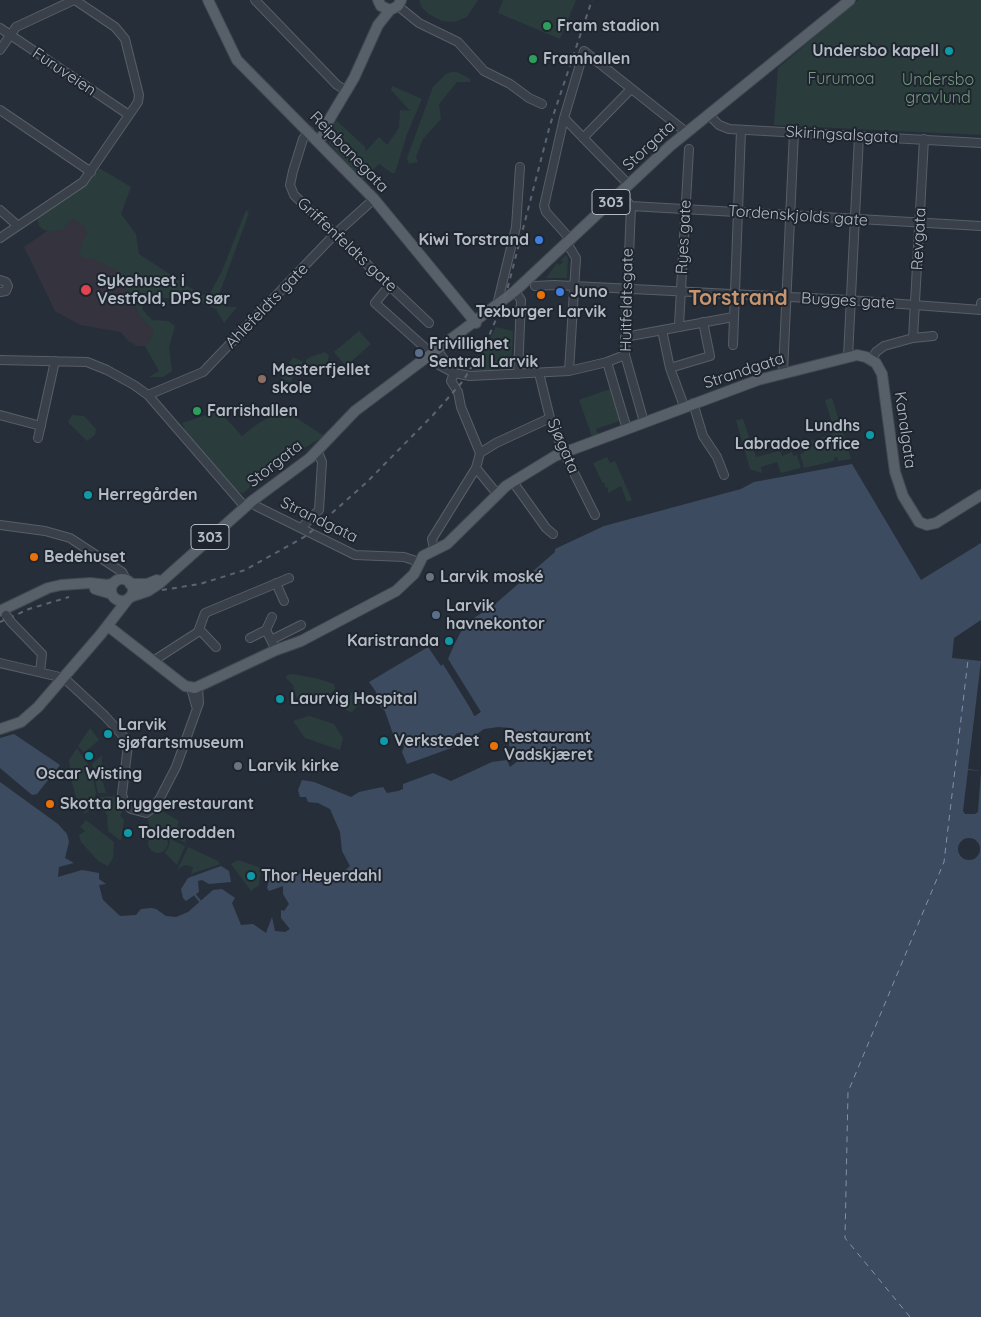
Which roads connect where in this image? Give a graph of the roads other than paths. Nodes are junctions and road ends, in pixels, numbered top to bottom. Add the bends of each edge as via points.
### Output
1 (74, 0) edge
2 (208, 0) edge
3 (256, 0) edge
4 (850, 0) edge
5 (378, 1) edge
6 (397, 5) edge
7 (378, 26) junction
8 (0, 28) edge
9 (10, 35) junction
10 (0, 50) edge
11 (631, 89) junction
12 (346, 91) junction
13 (542, 104) dead end
14 (0, 110) edge
15 (129, 115) junction
16 (708, 115) junction
17 (564, 118) junction
18 (741, 130) junction
19 (686, 132) junction
20 (794, 132) junction
21 (313, 135) junction
22 (859, 136) junction
23 (583, 138) junction
24 (924, 139) junction
25 (981, 143) edge
26 (689, 149) dead end
27 (520, 167) dead end
28 (91, 172) junction
29 (629, 185) junction
30 (620, 194) junction
31 (374, 199) junction
32 (631, 206) junction
33 (685, 209) junction
34 (0, 210) edge
35 (737, 212) junction
36 (789, 215) junction
37 (854, 219) junction
38 (920, 224) junction
39 (17, 225) junction
40 (981, 226) edge
41 (334, 235) junction
42 (0, 238) edge
43 (569, 242) junction
44 (0, 280) edge
45 (389, 286) junction
46 (535, 286) dead end
47 (574, 286) junction
48 (626, 288) junction
49 (515, 291) junction
50 (681, 291) junction
51 (0, 292) edge
52 (734, 294) junction
53 (785, 298) junction
54 (849, 300) junction
55 (981, 303) edge
56 (497, 305) junction
57 (916, 305) junction
58 (981, 310) edge
59 (733, 317) junction
60 (476, 322) junction
61 (703, 322) junction
62 (428, 323) dead end
63 (679, 326) junction
64 (662, 330) junction
65 (933, 336) dead end
66 (625, 338) junction
67 (913, 338) junction
68 (733, 345) dead end
69 (435, 355) junction
70 (624, 355) junction
71 (848, 357) junction
72 (872, 359) junction
73 (0, 360) edge
74 (56, 361) junction
75 (607, 362) junction
76 (670, 368) junction
77 (569, 371) junction
78 (783, 372) junction
79 (539, 373) junction
80 (458, 374) junction
81 (518, 374) junction
82 (148, 395) junction
83 (688, 405) junction
84 (0, 415) edge
85 (550, 418) junction
86 (644, 422) junction
87 (41, 426) junction
88 (627, 429) junction
89 (38, 438) dead end
90 (317, 450) junction
91 (480, 453) junction
92 (565, 455) junction
93 (476, 468) junction
94 (724, 475) dead end
95 (514, 484) junction
96 (981, 494) edge
97 (498, 495) junction
98 (248, 504) junction
99 (596, 515) dead end
100 (0, 525) edge
101 (301, 528) junction
102 (553, 534) dead end
103 (433, 544) junction
104 (419, 562) junction
105 (169, 574) junction
106 (289, 578) dead end
107 (122, 582) junction
108 (276, 583) junction
109 (113, 596) junction
110 (28, 598) junction
111 (129, 598) junction
112 (284, 601) dead end
113 (6, 615) edge
114 (272, 617) dead end
115 (110, 624) junction
116 (301, 626) dead end
117 (200, 630) junction
118 (266, 630) junction
119 (250, 638) dead end
120 (273, 645) junction
121 (216, 647) dead end
122 (153, 660) junction
123 (0, 663) edge
124 (40, 672) junction
125 (64, 678) junction
126 (195, 687) junction
127 (0, 729) edge

1 - 9 street via 16,27
1 - 15 street via 115,27 124,39 138,95 138,102
2 - 21 main road, Reipbanegata via 237,60
3 - 12 street
4 - 16 main road, Storgata / 303
5 - 6 main road via 381,6
5 - 7 main road
6 - 7 main road
6 - 13 street via 418,23 458,42 484,71
7 - 12 main road
8 - 9 street, Furuveien
9 - 10 street
9 - 15 street, Furuveien
11 - 17 street via 584,51
11 - 19 street
11 - 23 street
12 - 21 main road via 324,134
14 - 28 street
15 - 28 street
16 - 18 street, Skiringsalsgata via 719,125
16 - 19 main road, Storgata / 303
17 - 23 street
17 - 43 street via 544,206
18 - 20 street, Skiringsalsgata
18 - 35 street
19 - 29 main road, Storgata / 303
20 - 22 street, Skiringsalsgata
20 - 36 street
21 - 31 main road, Reipbanegata
21 - 41 street, Griffenfeldts gate via 303,139 290,190
22 - 24 street, Skiringsalsgata
22 - 37 street
23 - 29 street
24 - 25 street, Skiringsalsgata
24 - 38 street, Revgata
26 - 33 street, Ryes gate
27 - 56 street via 516,227
28 - 39 street via 83,182
29 - 30 main road, Storgata / 303
30 - 32 street
30 - 43 main road, Storgata / 303
31 - 41 street, Ahlefeldts gate
31 - 60 main road, Reipbanegata
32 - 33 street, Tordenskjolds gate
32 - 48 street, Huitfeldtsgate
33 - 35 street, Tordenskjolds gate
33 - 50 street, Ryes gate
34 - 39 street
35 - 36 street, Tordenskjolds gate
35 - 52 street
36 - 37 street, Tordenskjolds gate
36 - 53 street
37 - 38 street, Tordenskjolds gate
37 - 54 street
38 - 40 street, Tordenskjolds gate
38 - 57 street, Revgata
39 - 42 street
41 - 45 street, Griffenfeldts gate
41 - 82 street, Ahlefeldts gate via 203,372
43 - 47 street via 576,258
43 - 49 main road, Storgata / 303
44 - 51 street via 8,286 6,291
45 - 62 street, Griffenfeldts gate
45 - 69 street via 375,303
46 - 47 street, Bugges gate
47 - 48 street, Bugges gate
47 - 77 street
48 - 50 street, Bugges gate
48 - 66 street, Huitfeldtsgate
49 - 56 main road, Storgata / 303
49 - 81 street via 521,300
50 - 52 street, Bugges gate
50 - 63 street, Ryes gate
52 - 53 street, Bugges gate
52 - 59 street
53 - 54 street, Bugges gate
53 - 78 street
54 - 57 street, Bugges gate
54 - 71 street
55 - 58 street
56 - 60 main road, Storgata / 303
57 - 58 street, Bugges gate
57 - 67 street, Revgata
59 - 61 street
59 - 68 street
60 - 69 main road, Storgata / 303
61 - 63 street
61 - 76 street via 710,356
63 - 64 street
64 - 66 street
64 - 76 street
65 - 67 street
66 - 70 street, Huitfeldtsgate
67 - 72 street via 884,346
69 - 80 street via 438,365
69 - 90 main road, Storgata / 303 via 355,411
70 - 75 street
70 - 86 street, Huitfeldtsgate
71 - 72 main road, Strandgata via 862,355
71 - 78 main road, Strandgata
72 - 96 main road, Kanalgata via 882,374 895,472 919,522 927,525 936,523
73 - 74 street, Strandgata
74 - 82 street, Strandgata via 96,364
74 - 87 street
75 - 77 street
75 - 88 street
76 - 83 street
77 - 79 street
78 - 83 main road, Strandgata
79 - 81 street
79 - 85 street, Sjøgata
80 - 81 street
80 - 91 street via 451,381
82 - 98 street, Strandgata
83 - 86 main road, Strandgata
83 - 94 street
84 - 87 street
85 - 91 street via 496,442
85 - 92 street, Sjøgata
86 - 88 main road, Strandgata
87 - 89 street
88 - 92 main road, Strandgata
90 - 98 main road, Storgata / 303 via 288,466 258,491
90 - 101 street via 322,462 319,510
91 - 93 street
92 - 95 main road, Strandgata via 555,456
92 - 99 street, Sjøgata
93 - 97 street
93 - 103 street
95 - 97 main road, Strandgata
95 - 102 street
97 - 103 main road, Strandgata via 447,544
98 - 101 street, Strandgata
98 - 105 main road, Storgata / 303
100 - 107 street via 70,538 122,572
101 - 104 street, Strandgata via 355,555 404,557
103 - 104 main road, Strandgata
104 - 120 main road via 414,574 401,588 345,616
105 - 107 main road, Storgata / 303 via 146,584
105 - 111 main road, Storgata / 303 via 148,590
106 - 108 street
107 - 109 main road
107 - 110 main road, Storgata / 303 via 108,586 90,583 61,585
107 - 111 main road via 132,590
108 - 112 street
108 - 117 street via 205,613
109 - 110 main road, Storgata / 303 via 89,588 76,588
109 - 111 main road, 303 via 121,601
109 - 115 main road
110 - 113 main road, Storgata / 303
111 - 115 main road
113 - 124 street via 42,654
114 - 118 street
115 - 122 main road
115 - 125 main road
116 - 120 street
117 - 121 street
117 - 122 street
118 - 119 street
118 - 120 street
120 - 126 main road
122 - 126 main road
123 - 124 street
124 - 125 street
125 - 126 street via 124,737 129,752 122,794 124,802 131,809 146,813 153,808 176,767 191,728 196,706
125 - 127 main road via 29,717

